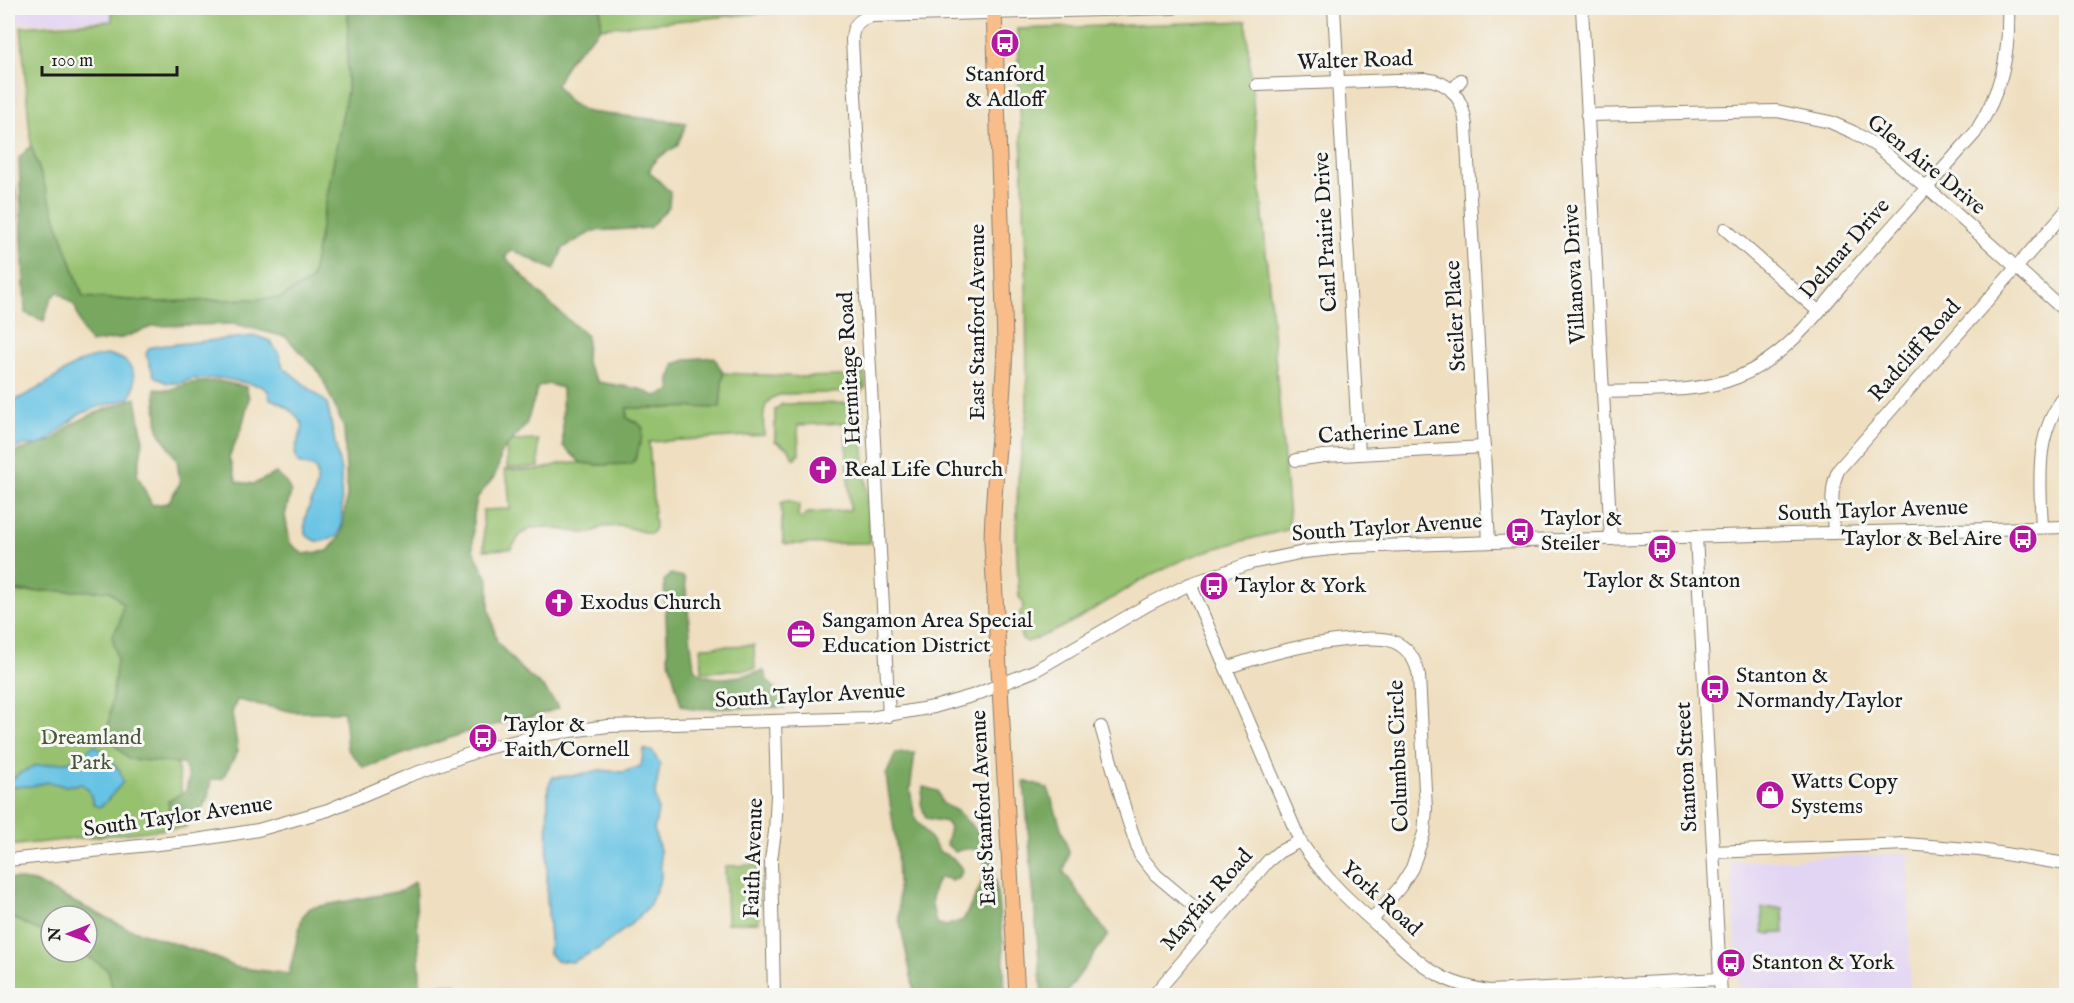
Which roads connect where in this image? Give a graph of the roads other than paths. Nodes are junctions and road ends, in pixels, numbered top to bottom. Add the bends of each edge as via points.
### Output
1 (1174, 8) edge
2 (1334, 8) edge
3 (1582, 8) edge
4 (2008, 8) edge
5 (994, 10) edge
6 (1461, 80) dead end
7 (1338, 82) junction
8 (1257, 85) dead end
9 (1452, 91) junction
10 (1587, 115) junction
11 (1926, 188) junction
12 (2067, 211) edge
13 (1725, 229) dead end
14 (2016, 268) junction
15 (1818, 311) junction
16 (2067, 312) edge
17 (1603, 392) junction
18 (2067, 395) edge
19 (1484, 447) junction
20 (1359, 454) junction
21 (1296, 460) dead end
22 (2042, 527) junction
23 (2067, 527) edge
24 (1834, 533) junction
25 (1696, 536) junction
26 (1611, 539) junction
27 (1489, 542) junction
28 (1190, 584) junction
29 (1226, 668) junction
30 (999, 686) junction
31 (889, 716) junction
32 (775, 722) junction
33 (1101, 727) dead end
34 (1300, 841) junction
35 (1713, 852) junction
36 (8, 860) edge
37 (2067, 864) edge
38 (1372, 920) junction
39 (1214, 924) junction
40 (1720, 979) junction
41 (1459, 991) edge
42 (774, 996) edge
43 (1017, 996) edge
44 (1153, 996) edge
45 (1721, 996) edge

1 - 5 street
2 - 7 street, Carl Prairie Drive
3 - 10 street, Villanova Drive
4 - 11 street, Delmar Drive via 2007,55 1996,95 1975,133
5 - 30 main road, East Stanford Avenue via 1005,342 992,532
5 - 31 street, Hermitage Road via 873,16 860,20 853,30
6 - 9 street
7 - 8 street, Walter Road
7 - 9 street, Walter Road via 1425,79
7 - 20 street, Carl Prairie Drive
9 - 19 street, Steiler Place via 1465,115
10 - 11 street, Glen Aire Drive via 1777,111 1804,115 1853,132 1878,147
10 - 17 street, Villanova Drive
11 - 14 street, Glen Aire Drive
11 - 15 street, Delmar Drive
12 - 14 street, Radcliff Road
13 - 15 street
14 - 16 street, Glen Aire Drive
14 - 24 street, Radcliff Road via 1839,469 1833,486
15 - 17 street, Delmar Drive via 1796,337 1739,377 1701,387
17 - 26 street, Villanova Drive
18 - 22 street via 2044,440 2040,474
19 - 20 street, Catherine Lane
19 - 27 street, Steiler Place
20 - 21 street, Catherine Lane
22 - 23 street, South Taylor Avenue
22 - 24 street, South Taylor Avenue
24 - 25 street, South Taylor Avenue
25 - 26 street, South Taylor Avenue
25 - 35 street, Stanton Street
26 - 27 street, South Taylor Avenue
27 - 28 street, South Taylor Avenue via 1304,552 1245,565
28 - 29 street, York Road
28 - 30 street, South Taylor Avenue via 1050,663
29 - 34 street, York Road
29 - 38 street, Columbus Circle via 1277,651 1336,640 1382,638 1399,644 1412,656 1418,668 1426,809 1422,844 1400,887
30 - 31 street, South Taylor Avenue via 957,702
30 - 43 main road, East Stanford Avenue
31 - 32 street, South Taylor Avenue
32 - 36 street, South Taylor Avenue via 608,726 541,735 483,749 328,810 258,830
32 - 42 street, Faith Avenue via 777,795 771,860
33 - 39 street via 1140,855 1156,875
34 - 38 street, York Road via 1325,877
34 - 39 street, Mayfair Road via 1268,861
35 - 37 street via 1905,844 1980,850
35 - 40 street, Stanton Street
38 - 41 street, York Road
39 - 44 street, Mayfair Road
40 - 41 street, York Road via 1503,992
40 - 45 street, Stanton Street

